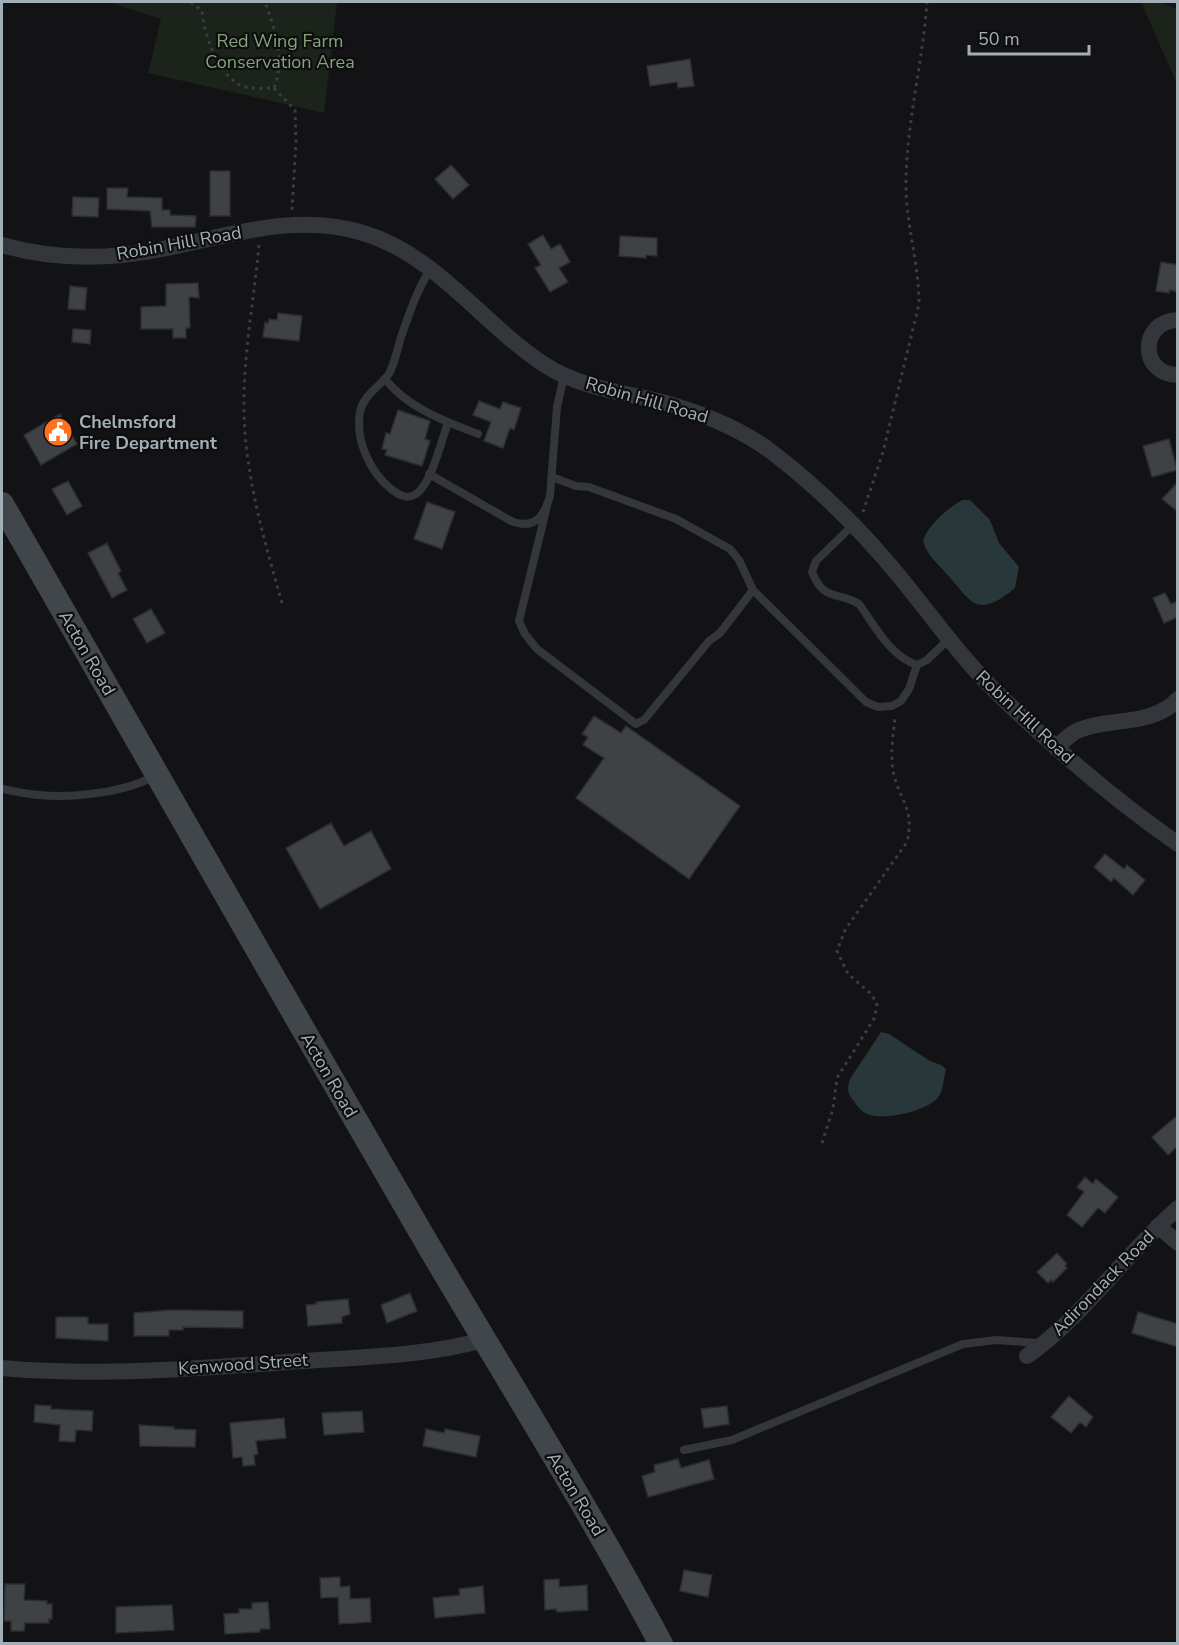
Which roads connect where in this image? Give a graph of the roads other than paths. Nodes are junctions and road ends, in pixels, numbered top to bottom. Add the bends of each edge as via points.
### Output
1 (2, 245) edge
2 (430, 270) junction
3 (1178, 320) edge
4 (1178, 375) edge
5 (564, 376) junction
6 (384, 379) junction
7 (448, 423) junction
8 (478, 434) dead end
9 (429, 474) junction
10 (552, 477) junction
11 (2, 504) edge
12 (547, 506) junction
13 (853, 525) junction
14 (753, 590) junction
15 (949, 639) junction
16 (917, 665) junction
17 (1178, 699) edge
18 (1056, 748) junction
19 (157, 774) junction
20 (2, 789) edge
21 (1178, 844) edge
22 (1178, 1208) edge
23 (1158, 1226) junction
24 (1178, 1244) edge
25 (483, 1340) junction
26 (1046, 1343) junction
27 (1027, 1356) dead end
28 (2, 1368) edge
29 (684, 1450) dead end
30 (661, 1644) edge

1 - 2 street, Robin Hill Road via 61,257 98,257 160,249 259,228 332,225 367,234
2 - 5 street, Robin Hill Road via 510,340
2 - 6 lane
3 - 4 street via 1158,327 1148,352 1158,369
5 - 10 lane via 557,407
5 - 13 street, Robin Hill Road via 703,414 741,432 775,454
6 - 7 lane via 400,396
6 - 9 lane via 360,410 359,424 372,468 392,490 407,497 420,490
7 - 8 lane
7 - 9 lane
9 - 12 lane via 521,525 536,521
10 - 12 lane
10 - 14 lane via 676,519 711,536 739,560
11 - 19 main road, Acton Road
12 - 14 lane via 519,621 537,649 636,724 644,720 709,641 720,633
13 - 15 street, Robin Hill Road
13 - 16 lane via 816,561 812,572 815,581 825,593 859,604 894,651
14 - 16 lane via 866,702 878,707 897,703 909,689
15 - 16 lane
15 - 18 street, Robin Hill Road via 991,687
17 - 18 street via 1153,715 1075,732
18 - 21 street, Robin Hill Road
19 - 20 lane via 134,784 72,795
19 - 25 main road, Acton Road
22 - 23 street, Adirondack Road
23 - 24 street
23 - 26 street, Adirondack Road
25 - 28 street, Kenwood Street via 436,1350 206,1368 43,1372
25 - 30 main road, Acton Road
26 - 27 street, Adirondack Road
26 - 29 lane via 996,1340 963,1344 732,1440

